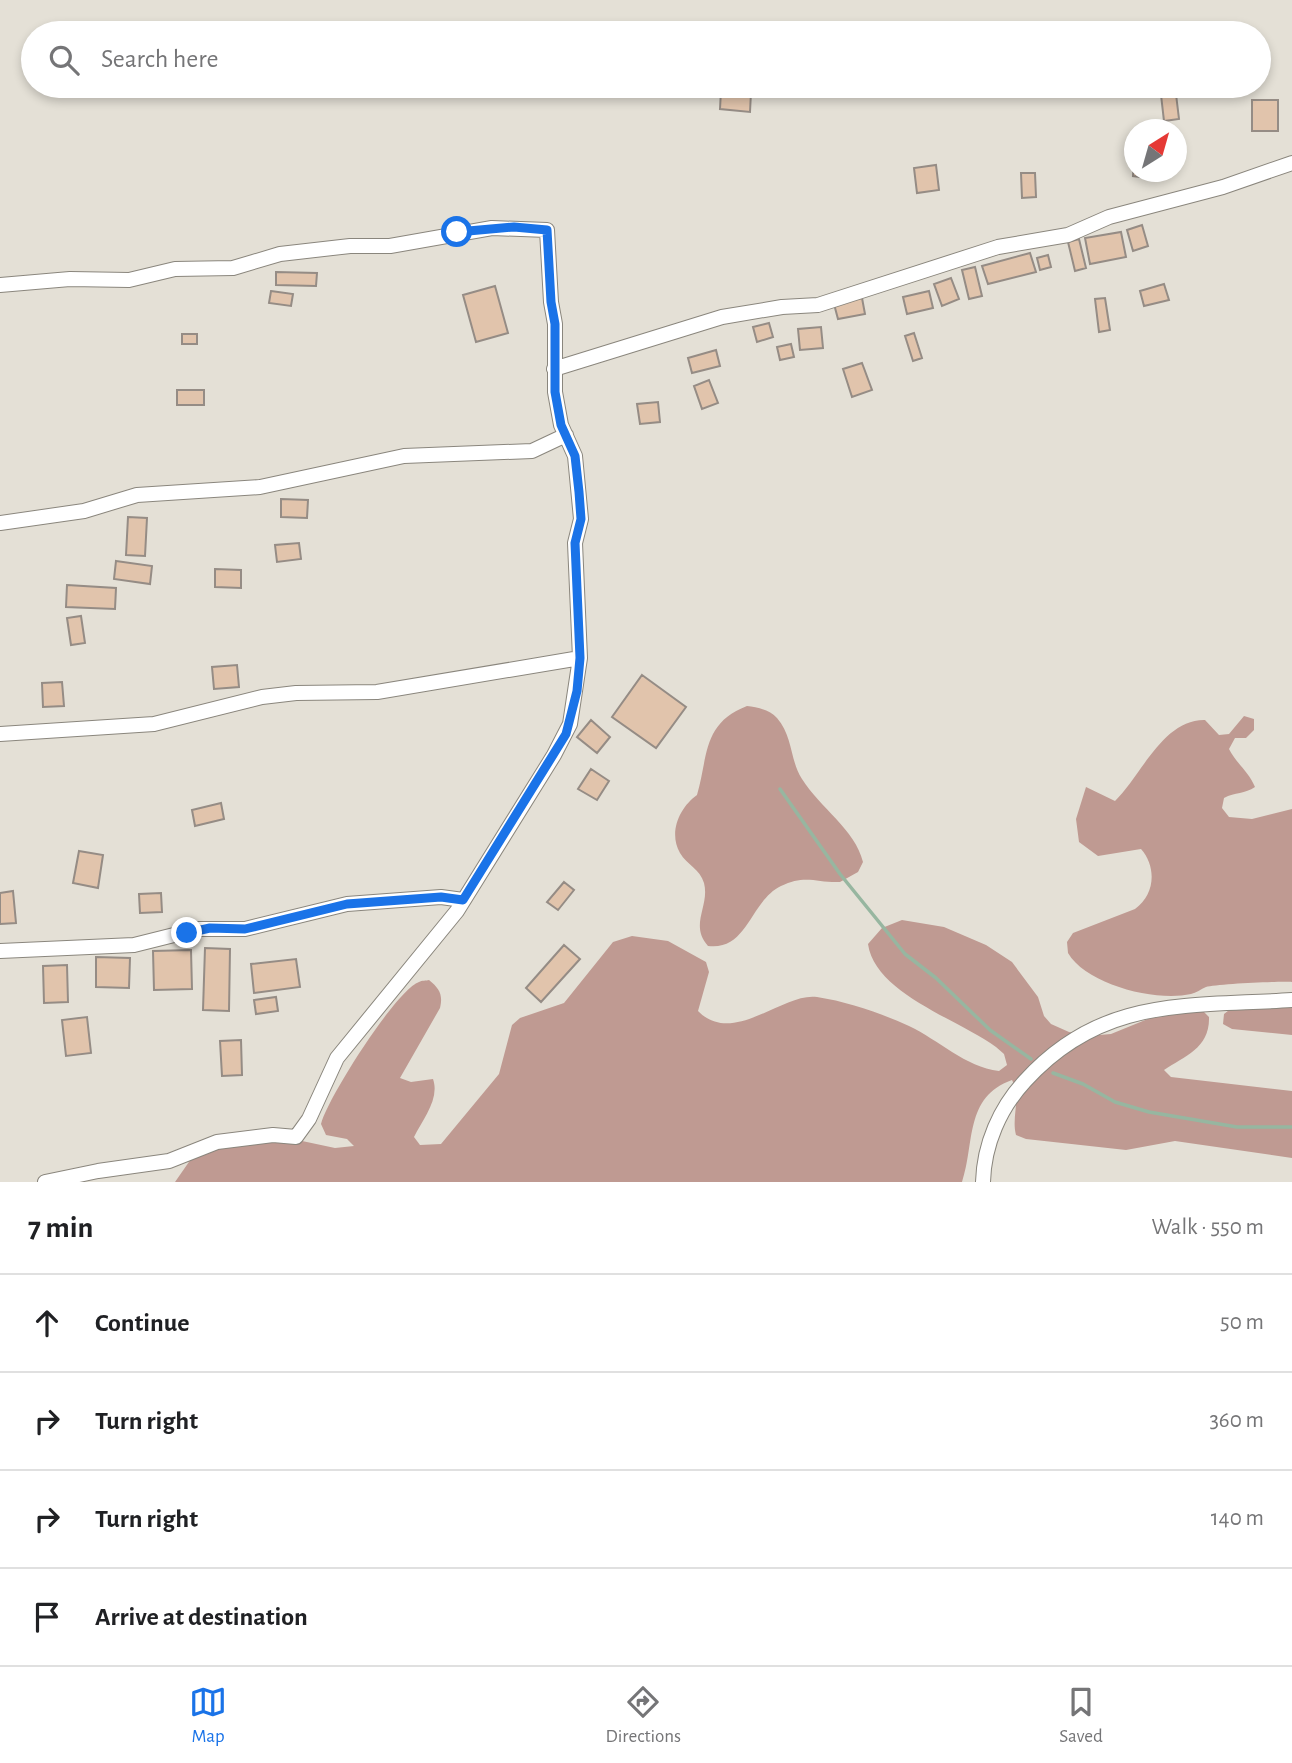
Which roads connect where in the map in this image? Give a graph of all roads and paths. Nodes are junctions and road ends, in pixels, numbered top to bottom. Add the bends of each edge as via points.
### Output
1 (1292, 163) edge
2 (0, 285) edge
3 (554, 369) junction
4 (566, 435) junction
5 (0, 523) edge
6 (580, 658) junction
7 (0, 734) edge
8 (463, 900) junction
9 (0, 951) edge
10 (1292, 1000) edge
11 (45, 1182) edge
12 (983, 1182) edge

1 - 3 street via 1109,217 1068,235 998,247 818,305 722,317
2 - 3 street via 129,280 186,268 233,268 280,254 390,246 492,228 537,228 547,230
3 - 4 street via 558,415
4 - 5 street via 532,452 404,456 260,487 137,495 84,511
4 - 6 street via 575,456 581,519 575,543
6 - 7 street via 377,692 262,697 155,724
6 - 8 street via 566,734
8 - 9 street via 441,897 347,904 245,929 198,929 134,945
8 - 11 street via 337,1058 296,1137 217,1142 169,1161
10 - 12 street via 1137,1012 1076,1036 1044,1060 1014,1093 993,1130

